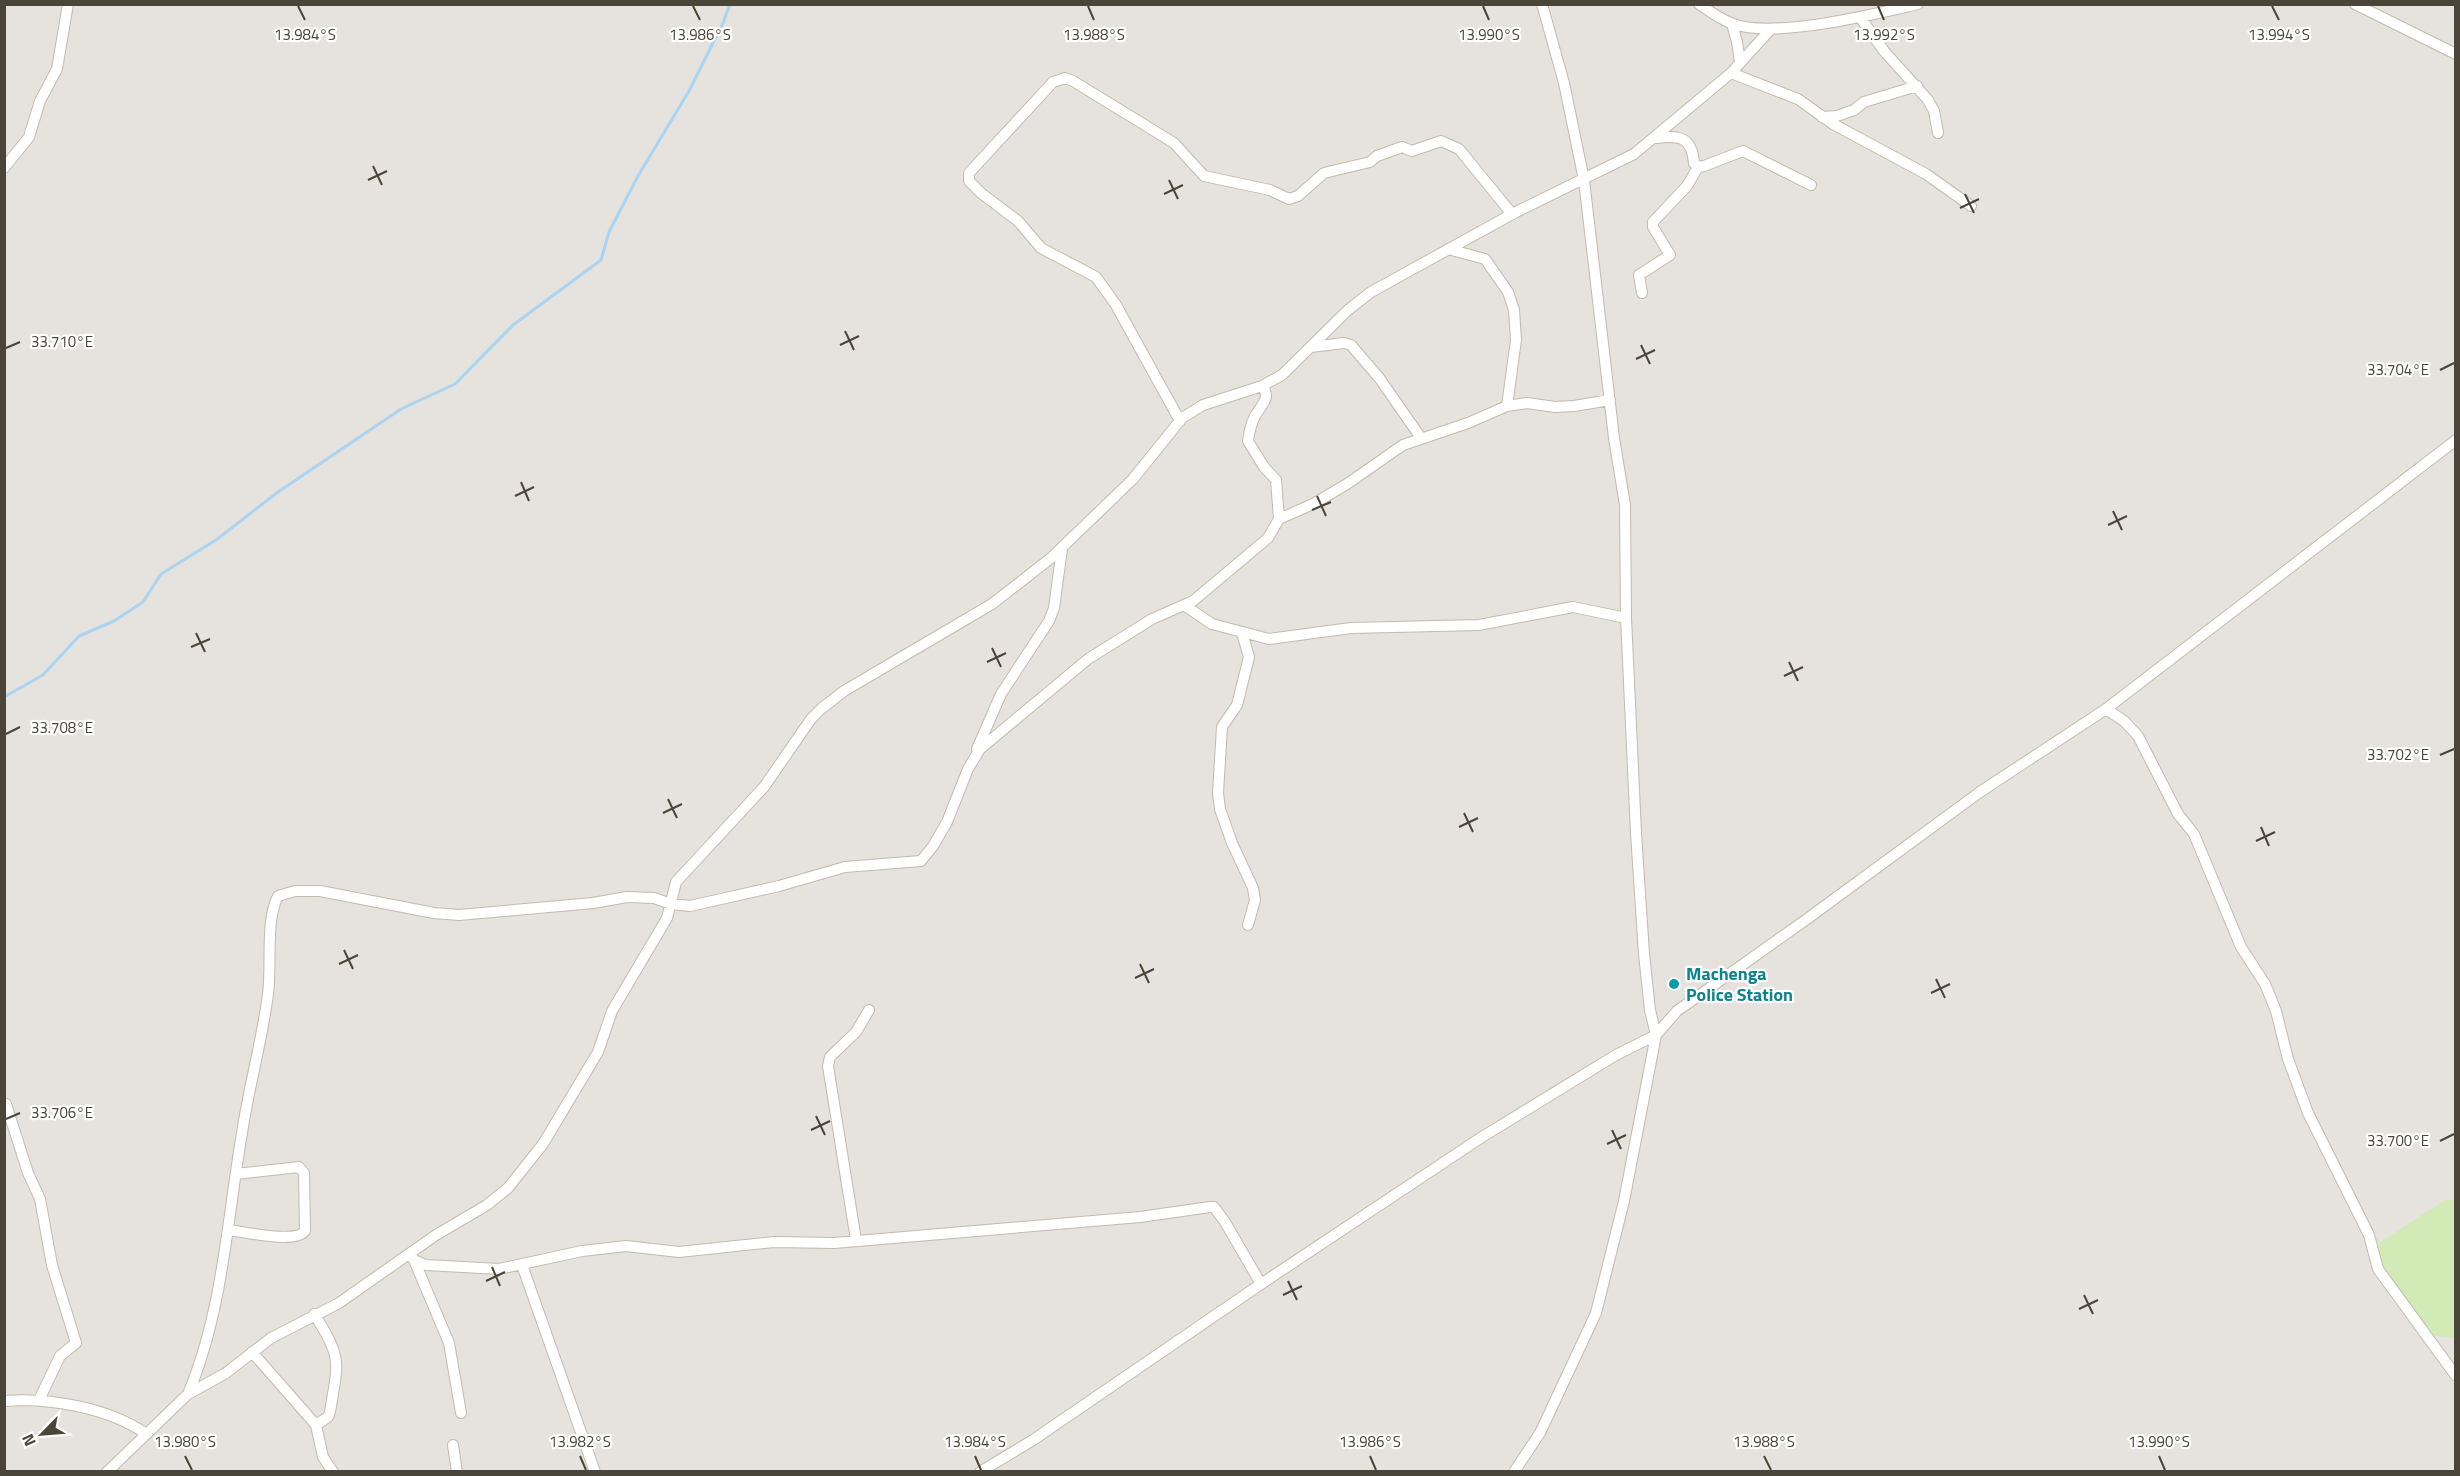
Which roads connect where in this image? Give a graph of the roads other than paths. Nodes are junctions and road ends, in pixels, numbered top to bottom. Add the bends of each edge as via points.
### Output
1 (68, 4) edge
2 (1542, 4) edge
3 (1550, 4) edge
4 (1699, 4) edge
5 (1918, 4) edge
6 (2355, 4) edge
7 (1860, 16) junction
8 (1547, 18) junction
9 (1732, 24) junction
10 (1770, 30) junction
11 (2456, 54) edge
12 (1740, 62) junction
13 (1731, 73) junction
14 (1917, 86) junction
15 (1822, 117) junction
16 (1938, 133) dead end
17 (1655, 138) junction
18 (1698, 167) junction
19 (4, 168) edge
20 (1584, 180) junction
21 (1811, 185) dead end
22 (1971, 206) dead end
23 (1512, 214) junction
24 (1448, 249) junction
25 (1642, 293) dead end
26 (1311, 347) junction
27 (1262, 386) junction
28 (1610, 400) junction
29 (1507, 406) junction
30 (1180, 421) junction
31 (1420, 438) junction
32 (2456, 440) edge
33 (1279, 519) junction
34 (1062, 549) junction
35 (1184, 605) junction
36 (1626, 618) junction
37 (1242, 633) junction
38 (2106, 709) junction
39 (973, 758) junction
40 (671, 904) junction
41 (1248, 925) dead end
42 (869, 1010) dead end
43 (1656, 1035) junction
44 (6, 1104) dead end
45 (236, 1174) junction
46 (229, 1230) junction
47 (855, 1240) junction
48 (412, 1257) junction
49 (522, 1265) junction
50 (1261, 1284) junction
51 (314, 1314) junction
52 (252, 1352) junction
53 (2456, 1376) edge
54 (188, 1394) junction
55 (39, 1400) junction
56 (4, 1401) edge
57 (461, 1413) dead end
58 (316, 1425) junction
59 (146, 1433) junction
60 (453, 1445) dead end
61 (106, 1472) edge
62 (333, 1472) edge
63 (457, 1472) edge
64 (596, 1472) edge
65 (981, 1472) edge
66 (1514, 1472) edge

1 - 19 street via 57,69 40,102 29,137
2 - 8 street
3 - 8 street
4 - 9 street
5 - 7 street
6 - 11 street
7 - 10 street
7 - 14 street via 1884,51
8 - 20 street
9 - 10 street
9 - 12 street
10 - 12 street
12 - 13 street
13 - 15 street via 1798,99
13 - 17 street
14 - 15 street via 1864,102 1838,116
14 - 16 street via 1934,111
15 - 22 street via 1926,174
17 - 18 street via 1683,138 1693,150
17 - 20 street
18 - 21 street via 1743,151
18 - 25 street via 1687,186 1653,222 1670,255 1639,275
20 - 23 street
20 - 28 street
23 - 24 street
23 - 30 street via 1459,149 1446,142 1412,151 1402,147 1370,162 1324,173 1298,196 1288,199 1270,190 1204,176 1174,143 1073,81 1065,78 1053,82 969,173 969,181 1018,221 1041,248 1096,277 1116,305
24 - 26 street via 1371,292
24 - 29 street via 1485,260 1508,292 1516,340
26 - 27 street via 1282,375
26 - 31 street via 1351,345 1380,379
27 - 30 street via 1203,405
27 - 33 street via 1266,400 1256,415 1248,441 1276,480
28 - 29 street via 1574,406
28 - 36 street via 1626,505
29 - 31 street
30 - 34 street via 1133,479
31 - 33 street via 1390,452 1313,504
32 - 38 street
33 - 35 street via 1268,538
34 - 39 street via 1049,621 1001,694
34 - 40 street via 992,604 844,691 821,709 764,787 676,882
35 - 37 street via 1212,624
35 - 39 street via 1152,619 1088,659
36 - 37 street via 1573,607 1479,625 1351,628 1269,639
36 - 43 street via 1644,954
37 - 41 street via 1249,657 1237,705 1222,727 1218,793 1232,843 1253,888 1255,900
38 - 43 street via 1980,792 1706,989 1677,1011
38 - 53 street via 2138,736 2178,814 2194,834 2241,947 2265,984 2308,1113 2369,1235 2378,1269
39 - 40 street via 947,822 921,861 845,867 690,906
40 - 45 street via 654,897 627,897 459,915 320,891 285,892 278,896 272,919 268,994
40 - 48 street via 667,918 612,1011 598,1052 531,1160 508,1188 436,1235
42 - 47 street via 856,1032 830,1057 828,1066
43 - 50 street via 1482,1137
43 - 66 street via 1624,1201 1596,1313 1540,1433
44 - 55 street via 40,1199 52,1265 76,1343 60,1356
45 - 46 street
45 - 46 street via 299,1167 304,1173 305,1232 279,1237
46 - 54 street via 202,1360
47 - 49 street via 774,1242 679,1252 626,1246
47 - 50 street via 1129,1218 1214,1207
48 - 49 street via 426,1265 468,1269
48 - 51 street via 339,1303
48 - 57 street via 449,1343
49 - 64 street
50 - 65 street
51 - 52 street
51 - 58 street via 331,1340 338,1365 330,1412
52 - 54 street via 226,1373
52 - 58 street
54 - 59 street
55 - 56 street
55 - 59 street via 107,1414
58 - 62 street via 323,1457
59 - 61 street
60 - 63 street

